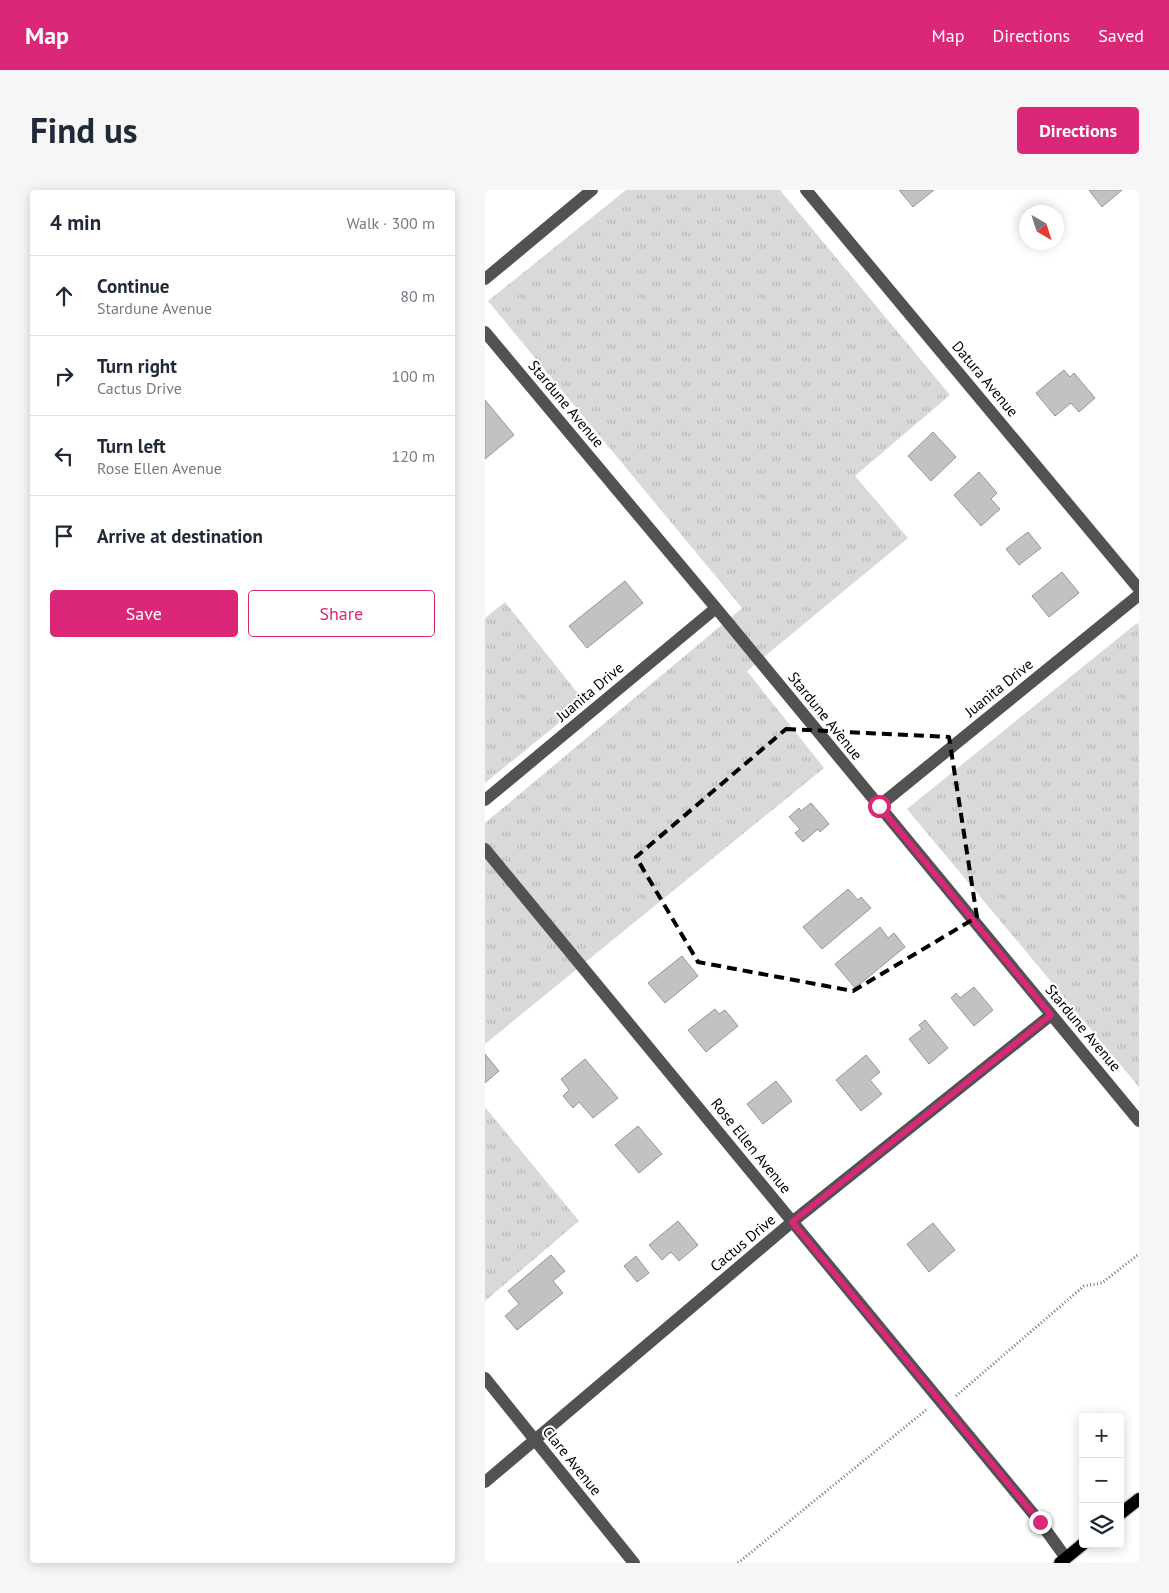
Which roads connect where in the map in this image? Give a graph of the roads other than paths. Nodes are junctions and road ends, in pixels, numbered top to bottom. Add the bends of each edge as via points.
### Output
1 (592, 190) edge
2 (806, 190) edge
3 (485, 279) edge
4 (485, 332) edge
5 (1139, 589) edge
6 (1139, 595) edge
7 (715, 608) junction
8 (485, 800) edge
9 (879, 806) junction
10 (485, 849) edge
11 (1051, 1015) junction
12 (1139, 1121) edge
13 (792, 1222) junction
14 (485, 1378) edge
15 (535, 1441) junction
16 (485, 1482) edge
17 (1139, 1499) edge
18 (1124, 1511) edge
19 (1079, 1547) edge
20 (1063, 1560) edge
21 (634, 1563) edge

1 - 3 street
2 - 5 street, Datura Avenue
4 - 7 street, Stardune Avenue
6 - 9 street, Juanita Drive
7 - 8 street, Juanita Drive
7 - 9 street, Stardune Avenue
9 - 11 street, Stardune Avenue
10 - 13 street, Rose Ellen Avenue
11 - 12 street, Stardune Avenue
11 - 13 street, Cactus Drive
13 - 15 street, Cactus Drive
13 - 20 street, Rose Ellen Avenue via 1040,1522
14 - 15 street, Clare Avenue
15 - 16 street, Cactus Drive
15 - 21 street, Clare Avenue
17 - 18 main road
19 - 20 main road

